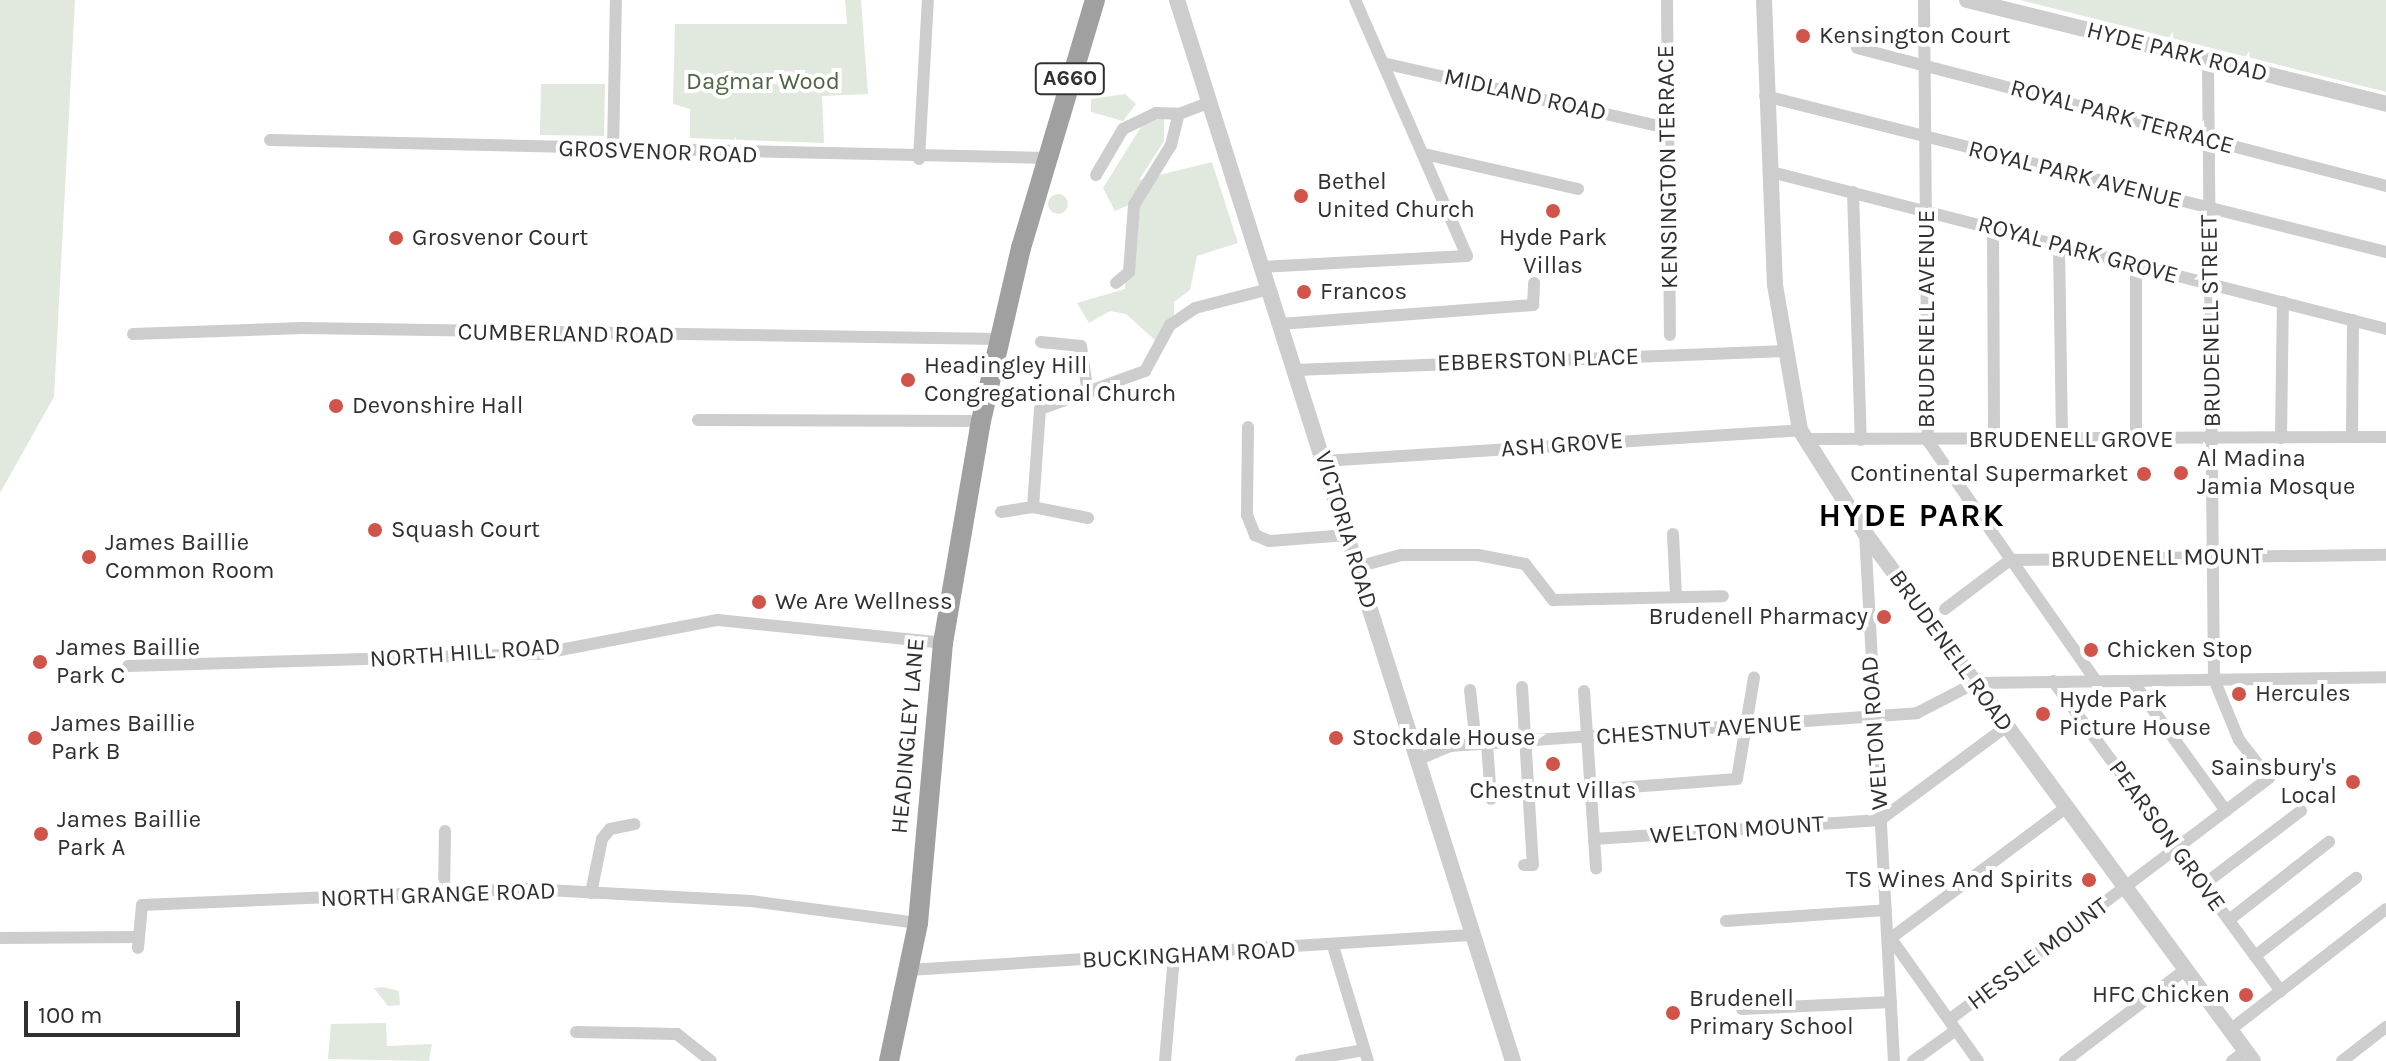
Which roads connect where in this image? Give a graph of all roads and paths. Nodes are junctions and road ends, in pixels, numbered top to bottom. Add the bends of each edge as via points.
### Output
1 (616, 0) edge
2 (928, 0) edge
3 (1095, 0) edge
4 (1177, 0) edge
5 (1355, 0) edge
6 (1667, 0) edge
7 (1764, 0) edge
8 (1924, 0) edge
9 (1967, 0) edge
10 (1857, 48) dead end
11 (2208, 60) junction
12 (1383, 63) junction
13 (1924, 66) junction
14 (1765, 96) junction
15 (1211, 102) junction
16 (2386, 104) edge
17 (1179, 114) junction
18 (1667, 128) junction
19 (1925, 137) junction
20 (270, 140) dead end
21 (2209, 140) junction
22 (613, 151) junction
23 (1424, 154) junction
24 (1046, 158) junction
25 (919, 159) junction
26 (1771, 172) junction
27 (1096, 175) dead end
28 (2386, 186) edge
29 (1578, 189) dead end
30 (1853, 192) junction
31 (2210, 209) junction
32 (1927, 211) junction
33 (1993, 228) junction
34 (2059, 246) junction
35 (2386, 252) edge
36 (2136, 266) junction
37 (1262, 267) junction
38 (1116, 283) dead end
39 (1534, 283) dead end
40 (2210, 284) junction
41 (1269, 289) junction
42 (2283, 302) junction
43 (2353, 320) junction
44 (1280, 324) junction
45 (2386, 329) edge
46 (133, 334) dead end
47 (1670, 335) dead end
48 (999, 339) junction
49 (1041, 342) dead end
50 (1781, 351) junction
51 (1295, 370) junction
52 (1088, 394) junction
53 (698, 420) dead end
54 (981, 421) junction
55 (1248, 427) dead end
56 (1802, 435) junction
57 (2352, 437) junction
58 (2386, 437) edge
59 (2281, 438) junction
60 (2062, 439) junction
61 (1861, 440) junction
62 (2136, 440) junction
63 (2213, 440) junction
64 (1928, 441) junction
65 (1994, 441) junction
66 (1324, 461) junction
67 (1033, 507) junction
68 (1001, 512) dead end
69 (1088, 518) dead end
70 (1865, 533) junction
71 (1673, 534) dead end
72 (1347, 535) junction
73 (2386, 555) edge
74 (2213, 557) junction
75 (2010, 560) junction
76 (1357, 567) junction
77 (1676, 595) junction
78 (1723, 596) dead end
79 (1945, 609) dead end
80 (943, 643) junction
81 (128, 666) dead end
82 (1754, 677) dead end
83 (2386, 677) edge
84 (2214, 679) junction
85 (2053, 681) junction
86 (2096, 681) junction
87 (2133, 682) junction
88 (1975, 683) junction
89 (1522, 687) dead end
90 (1470, 690) dead end
91 (1584, 691) dead end
92 (1874, 717) junction
93 (2007, 726) junction
94 (1745, 727) junction
95 (1587, 737) junction
96 (1524, 741) junction
97 (1481, 744) junction
98 (1417, 760) junction
99 (1591, 790) junction
100 (1491, 799) dead end
101 (2067, 807) junction
102 (2226, 811) junction
103 (2301, 811) dead end
104 (1880, 820) junction
105 (635, 824) dead end
106 (445, 831) dead end
107 (1594, 839) junction
108 (2329, 842) dead end
109 (2176, 850) junction
110 (1524, 865) dead end
111 (1596, 869) dead end
112 (2356, 878) dead end
113 (2203, 885) junction
114 (2126, 888) junction
115 (591, 893) junction
116 (444, 894) junction
117 (2386, 909) edge
118 (1886, 910) junction
119 (2229, 920) junction
120 (1726, 921) dead end
121 (918, 923) junction
122 (1470, 935) junction
123 (1889, 935) junction
124 (0, 938) edge
125 (1333, 946) junction
126 (1174, 955) junction
127 (2255, 956) junction
128 (2186, 969) junction
129 (908, 970) junction
130 (2281, 991) junction
131 (1891, 1002) junction
132 (1742, 1009) dead end
133 (1953, 1025) junction
134 (2386, 1027) edge
135 (2230, 1030) junction
136 (576, 1032) dead end
137 (1366, 1056) edge
138 (2244, 1058) edge
139 (711, 1061) edge
140 (889, 1061) edge
141 (1165, 1061) edge
142 (1301, 1061) edge
143 (1513, 1061) edge
144 (1894, 1061) edge
145 (1913, 1061) edge
146 (1978, 1061) edge
147 (2065, 1061) edge
148 (2342, 1061) edge

1 - 22 street
2 - 25 street
3 - 24 highway, HEADINGLEY LANE / A660
4 - 15 street, VICTORIA ROAD
5 - 12 street
6 - 18 street, KENSINGTON TERRACE
7 - 14 street, BRUDENELL ROAD
8 - 13 street, BRUDENELL AVENUE
9 - 11 street, HYDE PARK ROAD
10 - 13 street, ROYAL PARK TERRACE
11 - 16 street, HYDE PARK ROAD
11 - 21 street, BRUDENELL STREET
12 - 18 street, MIDLAND ROAD
12 - 23 street
13 - 19 street, BRUDENELL AVENUE
13 - 21 street, ROYAL PARK TERRACE
14 - 19 street, ROYAL PARK AVENUE
14 - 26 street, BRUDENELL ROAD
15 - 17 street
15 - 37 street, VICTORIA ROAD
17 - 27 street via 1156,113 1123,129
17 - 38 street via 1177,132 1134,205 1129,272
18 - 47 street, KENSINGTON TERRACE
19 - 31 street, ROYAL PARK AVENUE
19 - 32 street, BRUDENELL AVENUE
20 - 22 street, GROSVENOR ROAD
21 - 28 street, ROYAL PARK TERRACE
21 - 31 street, BRUDENELL STREET
22 - 25 street, GROSVENOR ROAD
23 - 29 street
23 - 37 street via 1467,256
24 - 25 street, GROSVENOR ROAD
24 - 48 highway, HEADINGLEY LANE / A660
26 - 30 street, ROYAL PARK GROVE
26 - 50 street, BRUDENELL ROAD
30 - 32 street, ROYAL PARK GROVE
30 - 61 street
31 - 35 street, ROYAL PARK AVENUE
31 - 40 street, BRUDENELL STREET
32 - 33 street, ROYAL PARK GROVE
32 - 64 street, BRUDENELL AVENUE
33 - 34 street, ROYAL PARK GROVE
33 - 65 street
34 - 36 street, ROYAL PARK GROVE
34 - 60 street
36 - 40 street, ROYAL PARK GROVE
36 - 62 street
37 - 41 street, VICTORIA ROAD
39 - 44 street via 1533,305
40 - 42 street, ROYAL PARK GROVE
40 - 63 street, BRUDENELL STREET
41 - 44 street, VICTORIA ROAD
41 - 52 street via 1195,308 1170,325 1145,371
42 - 43 street, ROYAL PARK GROVE
42 - 59 street
43 - 45 street, ROYAL PARK GROVE
43 - 57 street
44 - 51 street, VICTORIA ROAD
46 - 48 street, CUMBERLAND ROAD via 302,328
48 - 54 highway, HEADINGLEY LANE / A660
49 - 52 street via 1081,346
50 - 51 street, EBBERSTON PLACE
50 - 56 street, BRUDENELL ROAD
51 - 66 street, VICTORIA ROAD
52 - 67 street via 1040,409
53 - 54 street
54 - 80 highway, HEADINGLEY LANE / A660
55 - 72 street via 1247,515 1255,535 1269,541
56 - 61 street, BRUDENELL GROVE
56 - 66 street, ASH GROVE
56 - 70 street, BRUDENELL ROAD
57 - 58 street, BRUDENELL GROVE
57 - 59 street, BRUDENELL GROVE
59 - 63 street, BRUDENELL GROVE
60 - 62 street, BRUDENELL GROVE
60 - 65 street, BRUDENELL GROVE
61 - 64 street, BRUDENELL GROVE
62 - 63 street, BRUDENELL GROVE
63 - 74 street, BRUDENELL STREET
64 - 65 street, BRUDENELL GROVE
64 - 75 street, BRUDENELL AVENUE
66 - 72 street, VICTORIA ROAD
67 - 68 street
67 - 69 street
70 - 88 street, BRUDENELL ROAD
70 - 92 street, WELTON ROAD
71 - 77 street
72 - 76 street, VICTORIA ROAD
73 - 74 street, BRUDENELL MOUNT
74 - 75 street, BRUDENELL MOUNT
74 - 84 street, BRUDENELL STREET
75 - 79 street
75 - 86 street, BRUDENELL AVENUE
76 - 77 street via 1401,555 1514,559 1553,600
76 - 98 street, VICTORIA ROAD
77 - 78 street
80 - 81 street, NORTH HILL ROAD via 718,620 539,654
80 - 121 highway, HEADINGLEY LANE / A660
82 - 94 street
83 - 84 street
84 - 87 street
84 - 102 street, HESSLE MOUNT via 2239,740 2269,778
85 - 86 street
85 - 88 street
85 - 109 street, PEARSON GROVE
86 - 87 street
87 - 102 street
88 - 92 street, CHESTNUT AVENUE via 1936,708
88 - 93 street, BRUDENELL ROAD
89 - 96 street
90 - 97 street
91 - 95 street
92 - 94 street, CHESTNUT AVENUE
92 - 104 street, WELTON ROAD
93 - 101 street, BRUDENELL ROAD
93 - 104 street
94 - 95 street, CHESTNUT AVENUE
94 - 99 street via 1737,779
95 - 96 street, CHESTNUT AVENUE
95 - 99 street
96 - 97 street, CHESTNUT AVENUE
96 - 110 street via 1533,865
97 - 98 street, CHESTNUT AVENUE
97 - 100 street
98 - 122 street, VICTORIA ROAD
99 - 107 street
101 - 114 street, BRUDENELL ROAD
101 - 123 street
102 - 109 street, HESSLE MOUNT
103 - 113 street
104 - 107 street, WELTON MOUNT
104 - 118 street, WELTON ROAD
105 - 115 street via 610,829 602,839
106 - 116 street
107 - 111 street
108 - 119 street
109 - 113 street, PEARSON GROVE
109 - 114 street, HESSLE MOUNT
112 - 127 street
113 - 119 street, PEARSON GROVE
114 - 128 street, BRUDENELL ROAD
114 - 133 street, HESSLE MOUNT
115 - 116 street, NORTH GRANGE ROAD
115 - 121 street, NORTH GRANGE ROAD via 751,901
116 - 124 street, NORTH GRANGE ROAD via 142,905 138,942
117 - 130 street
118 - 120 street
118 - 123 street, WELTON ROAD
119 - 127 street, PEARSON GROVE
121 - 129 highway, HEADINGLEY LANE / A660
122 - 125 street, BUCKINGHAM ROAD
122 - 143 street, VICTORIA ROAD
123 - 131 street, WELTON ROAD
123 - 133 street
125 - 126 street, BUCKINGHAM ROAD
125 - 137 street
126 - 129 street, BUCKINGHAM ROAD
126 - 141 street
127 - 130 street, PEARSON GROVE
128 - 135 street, BRUDENELL ROAD
128 - 147 street
129 - 140 highway, HEADINGLEY LANE / A660
130 - 135 street
131 - 132 street
131 - 144 street, WELTON ROAD
133 - 145 street, HESSLE MOUNT
133 - 146 street
134 - 148 street
135 - 138 street, BRUDENELL ROAD
136 - 139 street via 677,1034
137 - 142 street

